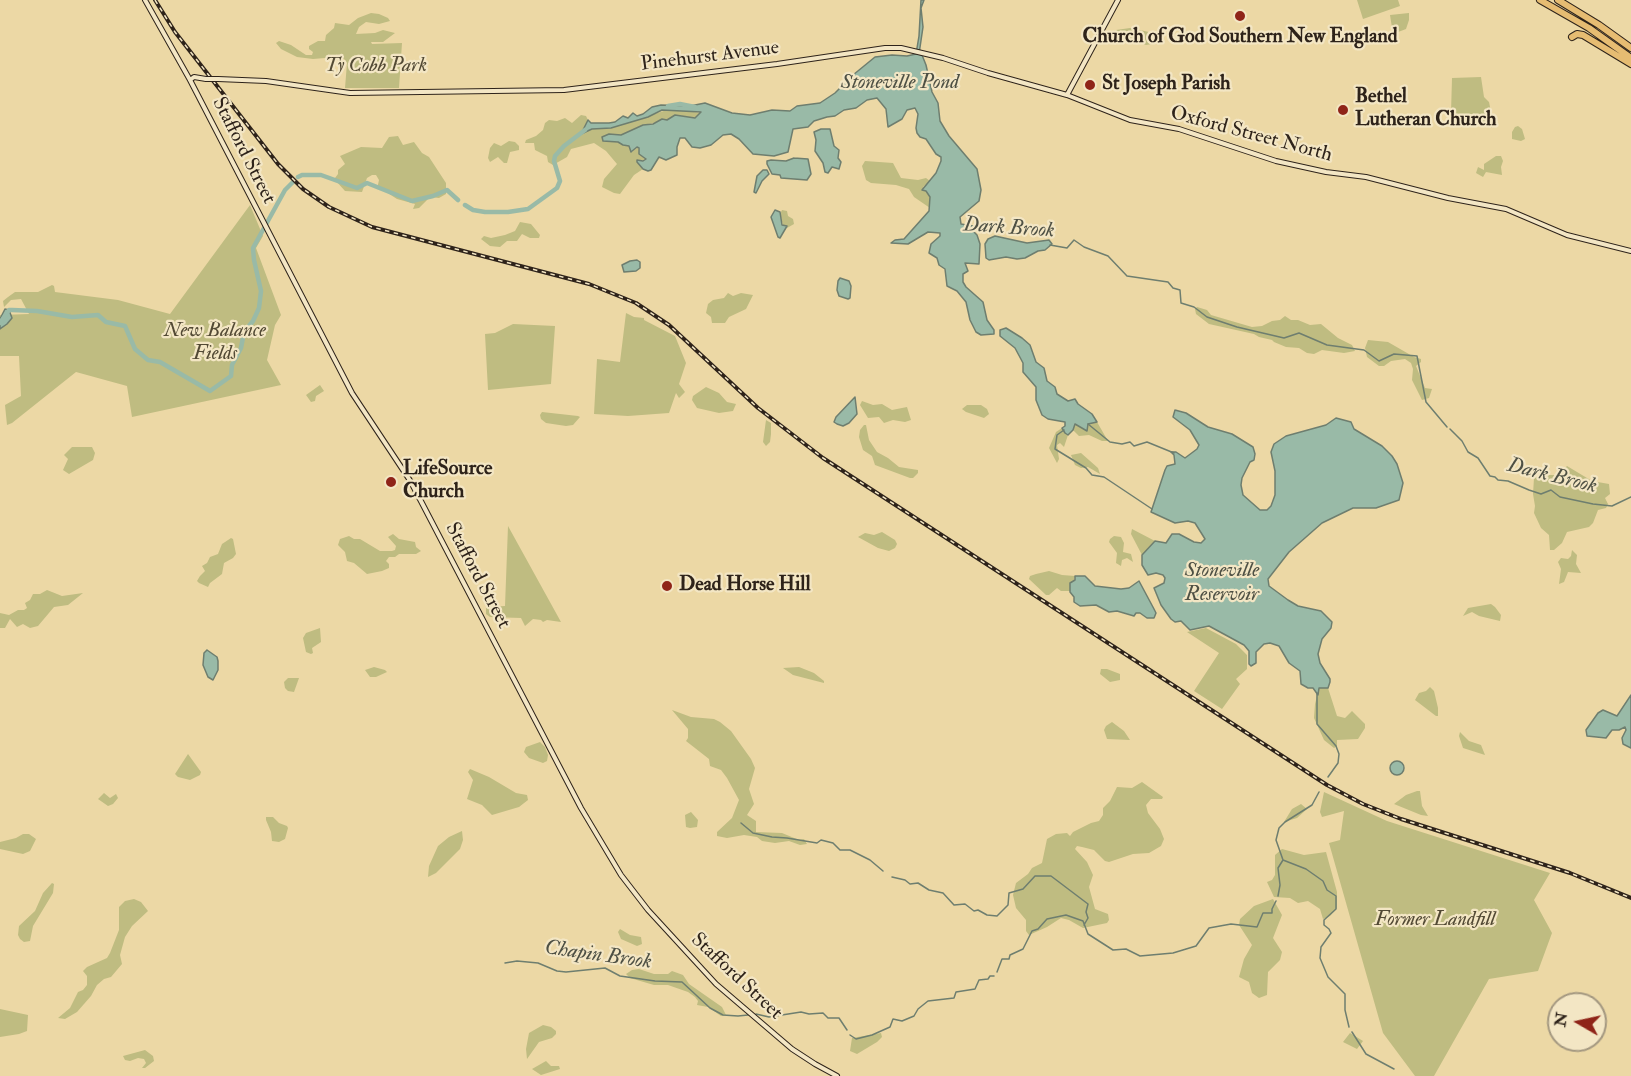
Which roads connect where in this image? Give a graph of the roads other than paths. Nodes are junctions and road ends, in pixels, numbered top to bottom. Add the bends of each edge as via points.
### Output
1 (145, 0) edge
2 (1118, 0) edge
3 (1540, 0) edge
4 (1559, 0) edge
5 (1572, 37) dead end
6 (1631, 48) edge
7 (912, 50) joint
8 (1631, 58) edge
9 (1631, 64) edge
10 (190, 80) junction
11 (370, 93) junction
12 (1067, 95) junction
13 (368, 98) dead end
14 (1631, 251) edge
15 (837, 1076) edge

1 - 10 main road, Stafford Street
2 - 12 main road
3 - 8 highway
4 - 6 highway
5 - 9 highway via 1585,35
7 - 11 main road, Pinehurst Avenue via 891,48 596,87
7 - 12 main road, Oxford Street North
10 - 11 main road, Pinehurst Avenue, bridge via 195,77 266,81
10 - 15 main road, Stafford Street via 349,389 411,482 580,806 622,878 716,984 796,1052
11 - 13 main road
12 - 14 main road, Oxford Street North via 1130,120 1179,129 1245,152 1507,209 1569,236

